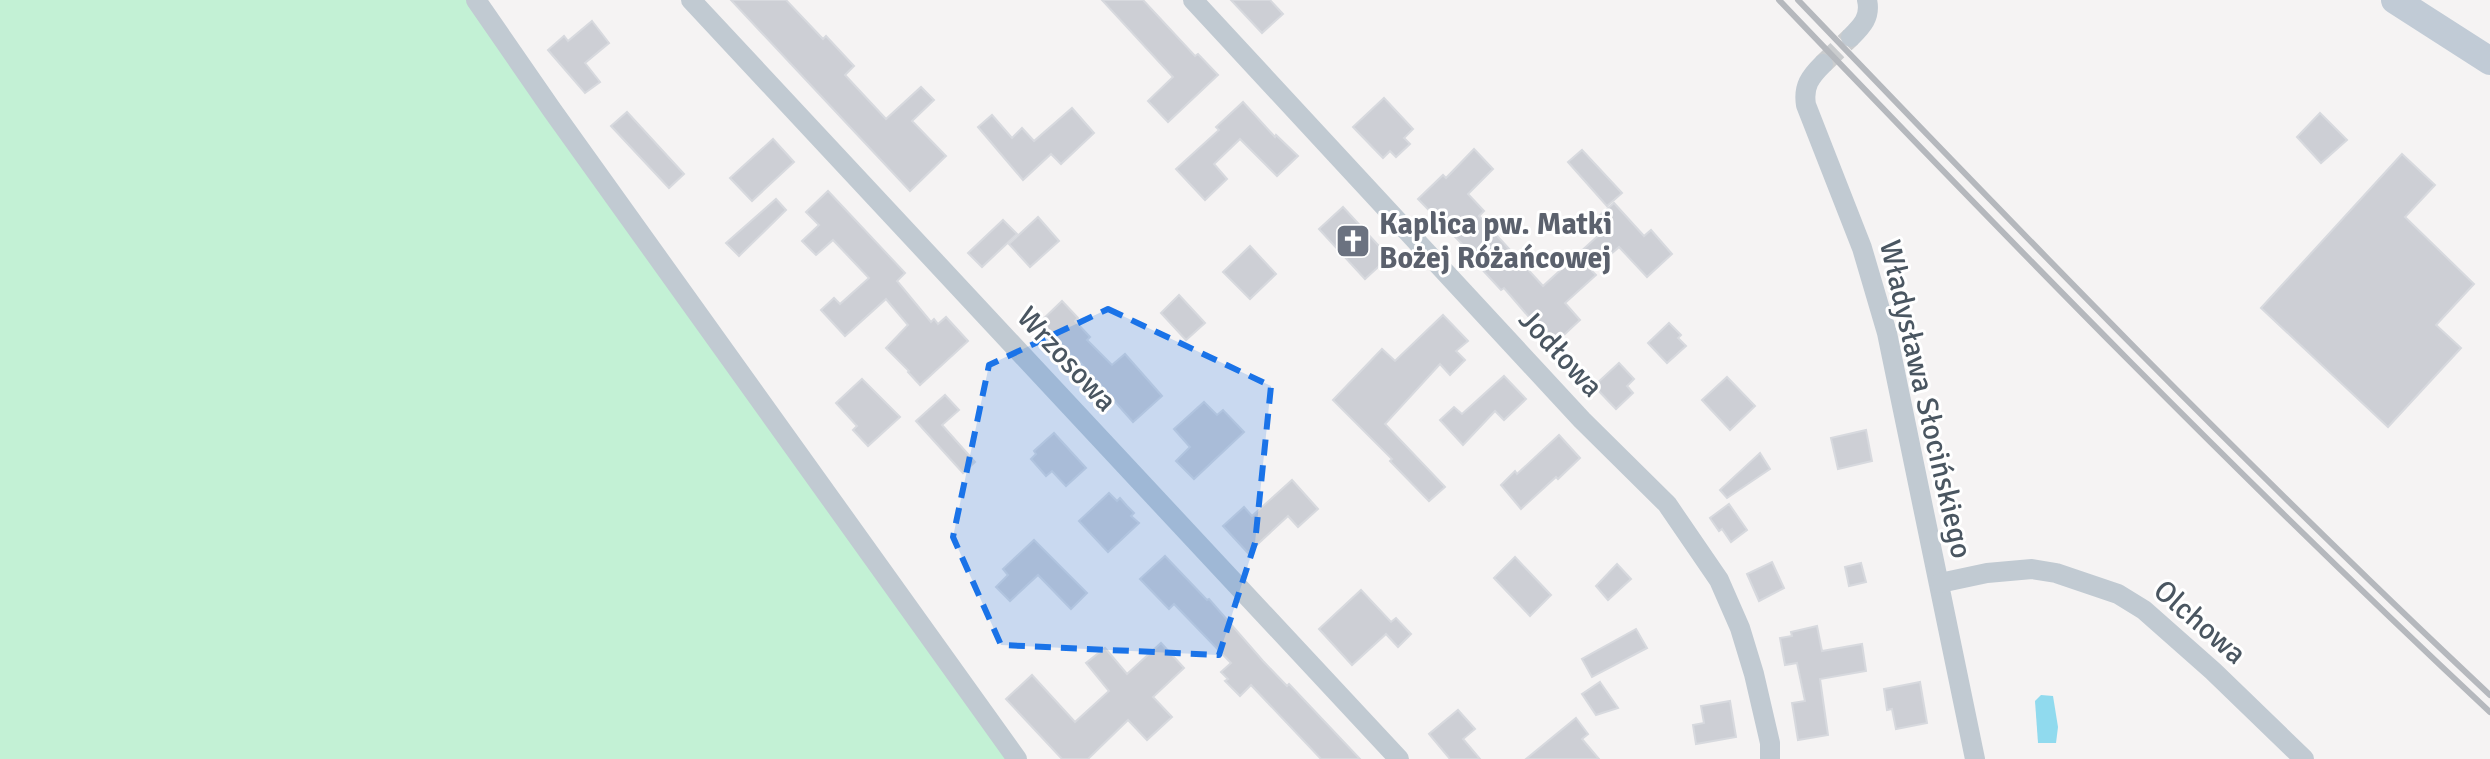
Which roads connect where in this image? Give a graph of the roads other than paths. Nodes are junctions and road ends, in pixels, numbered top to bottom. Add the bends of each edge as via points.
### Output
1 (476, 0) edge
2 (691, 0) edge
3 (1193, 0) edge
4 (1867, 0) edge
5 (2395, 0) edge
6 (1851, 37) tunnel mouth
7 (2490, 61) edge
8 (1823, 64) tunnel mouth
9 (1940, 583) junction
10 (1017, 759) edge
11 (1399, 759) edge
12 (1770, 759) edge
13 (1975, 759) edge
14 (2304, 759) edge

1 - 10 street
2 - 11 street, Wrzosowa
3 - 12 street, Jodłowa via 1571,408 1667,504 1719,580 1740,628
4 - 6 street via 1864,24
5 - 7 main road
8 - 9 street, Władysława Słocińskiego via 1807,83 1806,105 1877,294
9 - 13 street, Władysława Słocińskiego
9 - 14 street, Olchowa via 2032,569 2118,594 2213,671

